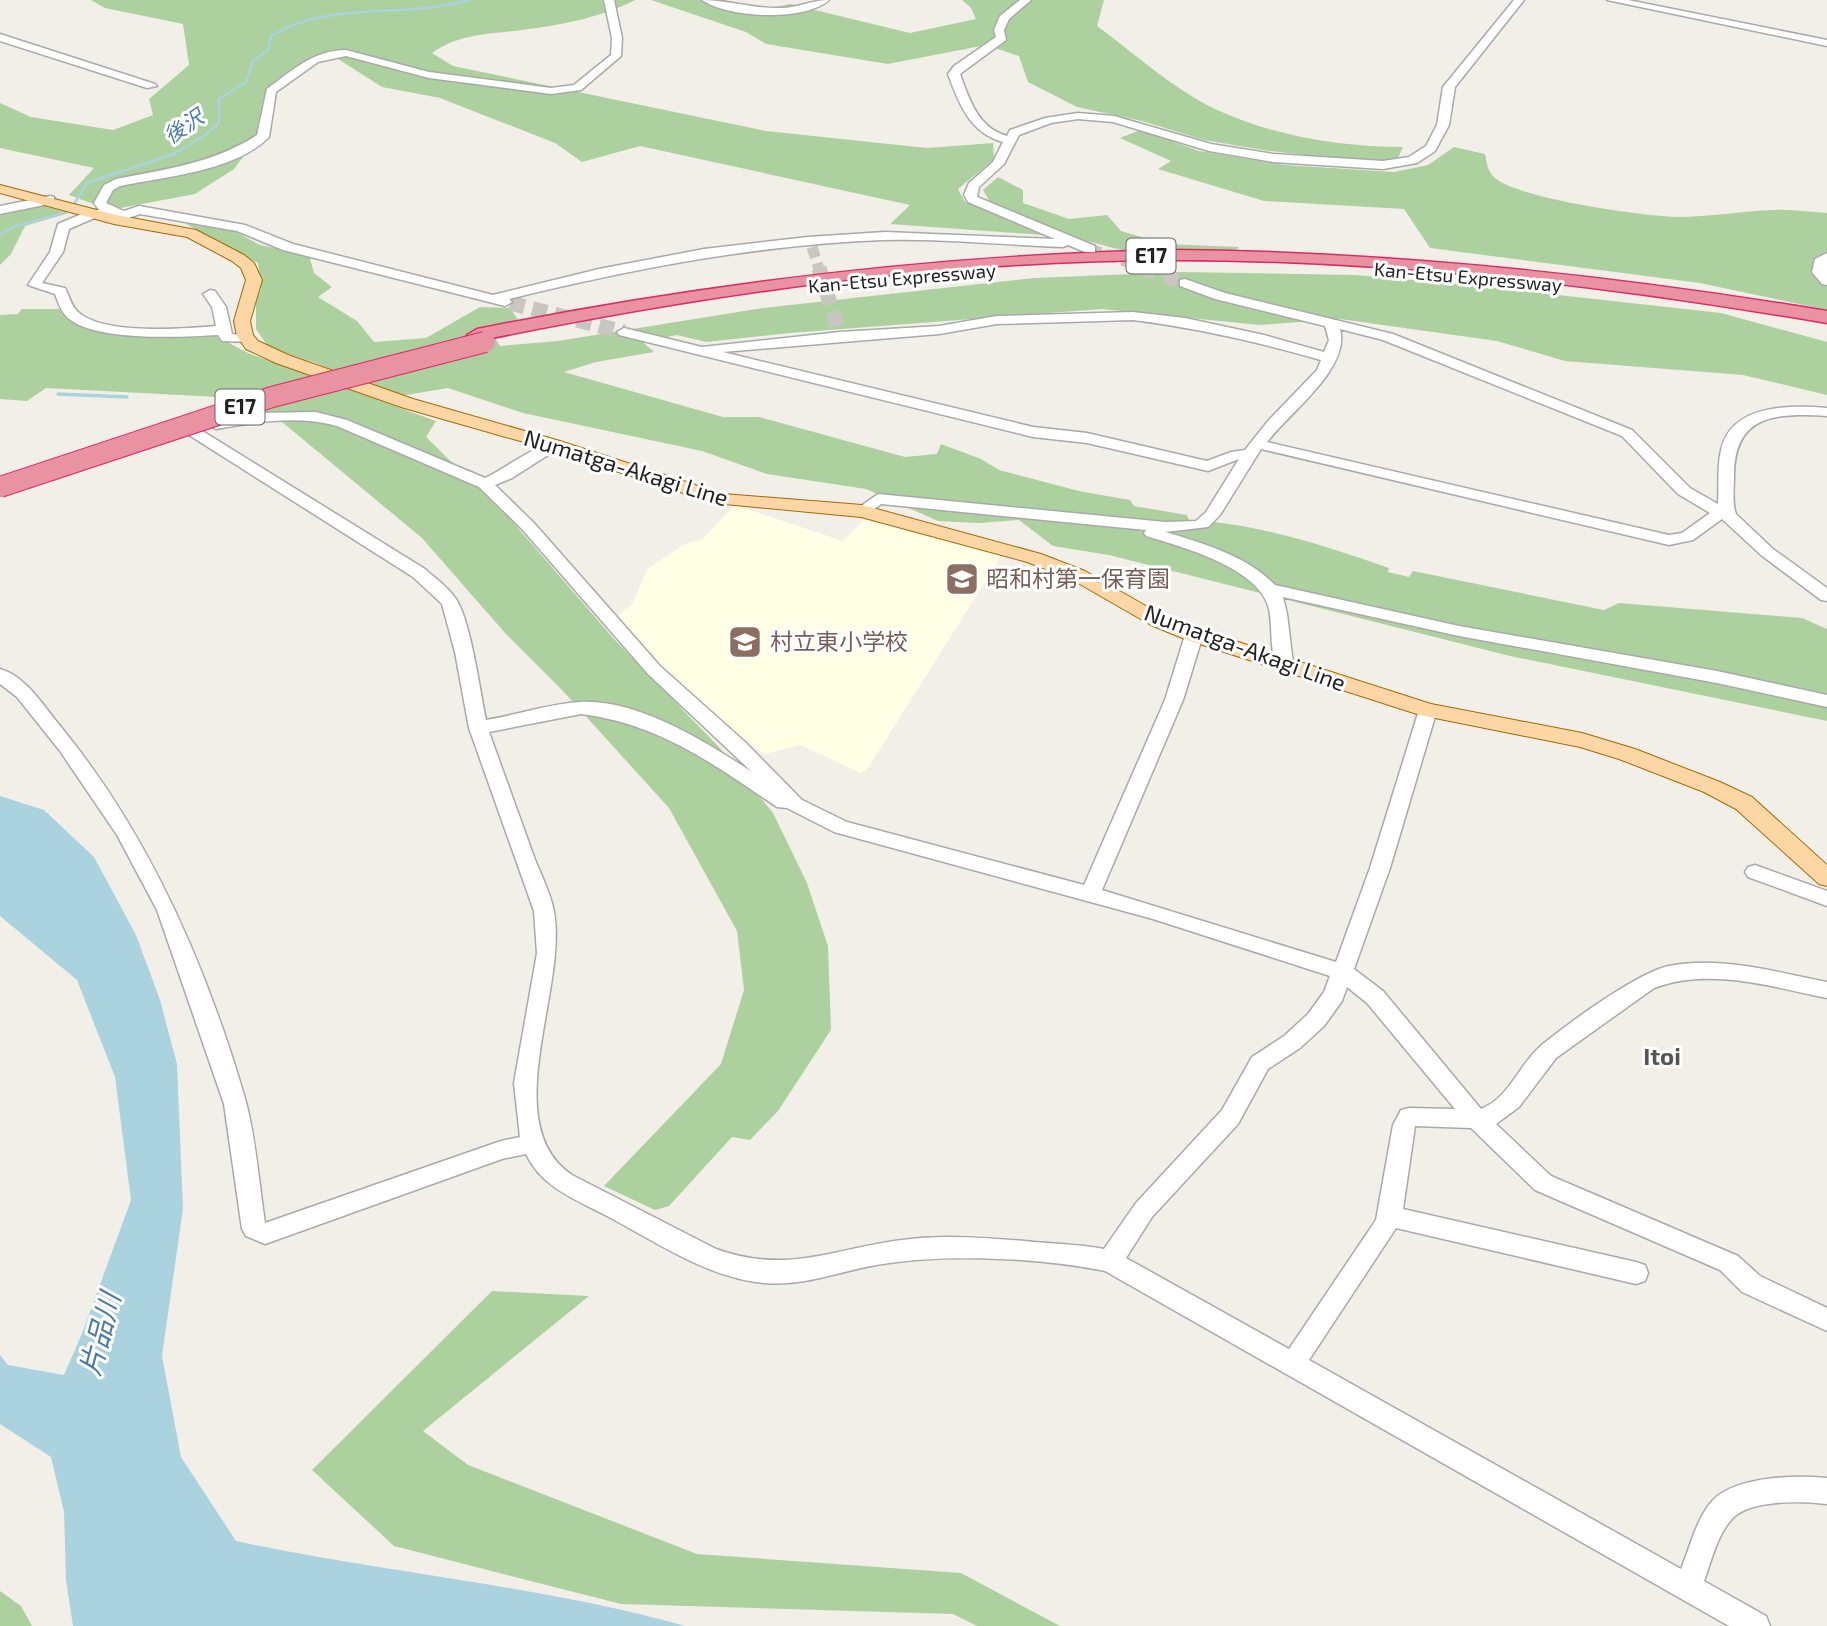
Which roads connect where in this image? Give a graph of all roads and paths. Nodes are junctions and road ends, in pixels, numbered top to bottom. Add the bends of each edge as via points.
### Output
1 (610, 0) edge
2 (708, 0) edge
3 (824, 0) edge
4 (1026, 0) edge
5 (1519, 0) edge
6 (1612, 0) edge
7 (0, 37) edge
8 (1827, 43) edge
9 (151, 86) dead end
10 (1009, 139) junction
11 (0, 189) edge
12 (57, 201) junction
13 (0, 210) edge
14 (91, 212) junction
15 (118, 217) junction
16 (1072, 242) junction
17 (1090, 249) tunnel mouth
18 (1827, 257) edge
19 (1827, 281) edge
20 (1185, 283) tunnel mouth
21 (210, 294) dead end
22 (492, 299) junction
23 (510, 303) tunnel mouth
24 (1827, 317) edge
25 (1331, 323) junction
26 (1827, 324) edge
27 (223, 330) junction
28 (624, 332) tunnel mouth
29 (481, 339) junction
30 (247, 340) junction
31 (697, 350) junction
32 (1330, 358) junction
33 (1827, 412) edge
34 (194, 432) junction
35 (554, 445) junction
36 (1254, 449) junction
37 (0, 475) edge
38 (485, 484) junction
39 (0, 487) edge
40 (0, 498) edge
41 (862, 511) junction
42 (1724, 515) junction
43 (1114, 521) junction
44 (1270, 589) junction
45 (1827, 596) edge
46 (1194, 635) junction
47 (1284, 664) junction
48 (0, 675) edge
49 (1827, 701) edge
50 (1429, 710) junction
51 (478, 728) junction
52 (795, 805) junction
53 (1755, 872) dead end
54 (1827, 878) edge
55 (1090, 895) junction
56 (1827, 899) edge
57 (1343, 972) junction
58 (1827, 990) edge
59 (1476, 1119) junction
60 (535, 1143) junction
61 (1389, 1216) junction
62 (1110, 1261) junction
63 (1636, 1273) dead end
64 (1827, 1320) edge
65 (1292, 1365) junction
66 (1827, 1491) edge
67 (1687, 1587) junction
68 (1756, 1626) edge

1 - 15 street via 616,56 576,88 551,91 429,75 346,53 326,55 271,91 262,137 243,152 108,188 100,203
2 - 3 street via 765,10 807,9
4 - 10 street via 1004,18 999,30 1002,38 954,74 971,116 988,131
5 - 10 street via 1449,88 1443,125 1431,148 1399,164 1313,162 1236,153 1093,116 1049,120 1019,130
6 - 8 street
7 - 9 street
10 - 16 street via 998,164 973,186 972,199
11 - 12 main road
12 - 13 street
12 - 14 main road
14 - 15 main road
14 - 27 street via 63,227 56,252 35,285 60,291 78,318 114,328 166,333
15 - 22 street via 139,211 240,228 288,247
15 - 30 main road via 191,233 248,266 254,280 242,321
16 - 17 street
16 - 22 street via 886,236 704,253
18 - 19 street via 1820,261 1819,272
20 - 25 street
21 - 27 street via 223,311
22 - 23 street
24 - 29 highway, Kan-Etsu Expressway / E17 via 1653,288 1484,270 1314,258 1161,256 1007,261 839,274 658,299
25 - 32 street via 1336,340
25 - 42 street via 1416,346 1627,433 1677,484
26 - 29 highway, Kan-Etsu Expressway / E17 via 1653,296 1479,276 1320,266 1150,263 1011,268 843,282 661,307
27 - 30 street via 227,338
28 - 31 street
29 - 37 highway, Kan-Etsu Expressway / E17 via 265,390
29 - 39 highway, Kan-Etsu Expressway / E17, bridge via 272,397
30 - 35 main road, Numatga-Akagi Line via 282,359 407,403
31 - 32 street via 839,332 1133,316 1198,325
31 - 36 street via 1033,432 1087,438 1200,464 1215,465
32 - 36 street via 1319,378
33 - 42 street via 1770,412 1741,429 1730,444
34 - 38 street via 239,418 316,416
34 - 40 street
34 - 51 street via 440,590 450,603 464,652
35 - 38 street
35 - 41 main road, Numatga-Akagi Line via 721,499
36 - 42 street via 1663,539 1687,537
36 - 43 street via 1202,524 1165,527
38 - 52 street via 528,526 654,670
41 - 43 street via 878,499
41 - 46 main road, Numatga-Akagi Line via 1034,558 1078,575 1158,621
42 - 45 street
43 - 44 street via 1218,557
44 - 47 street
44 - 49 street via 1459,631
46 - 47 main road, Numatga-Akagi Line
46 - 55 street via 1174,700
47 - 50 main road, Numatga-Akagi Line
48 - 60 street via 23,693 67,747 125,832 167,910 235,1104 254,1229 265,1234 501,1150
50 - 54 main road, Numatga-Akagi Line via 1582,740 1712,787 1756,811
50 - 57 street
51 - 52 street via 581,708 620,713 701,747 782,802
51 - 60 street via 544,911 547,953 525,1083
52 - 55 street via 841,827
53 - 56 street
55 - 57 street
57 - 59 street via 1375,997
57 - 62 street via 1316,1020 1260,1063 1230,1117 1144,1210
58 - 59 street via 1733,971 1670,974 1647,982 1548,1052 1502,1109
59 - 61 street via 1413,1115 1406,1119
59 - 64 street via 1543,1183 1729,1263 1751,1284
60 - 62 street via 543,1164 572,1186 708,1257 747,1272 808,1271 936,1247
61 - 63 street
61 - 65 street
62 - 65 street
65 - 67 street
66 - 67 street via 1784,1489 1744,1498 1722,1510
67 - 68 street

